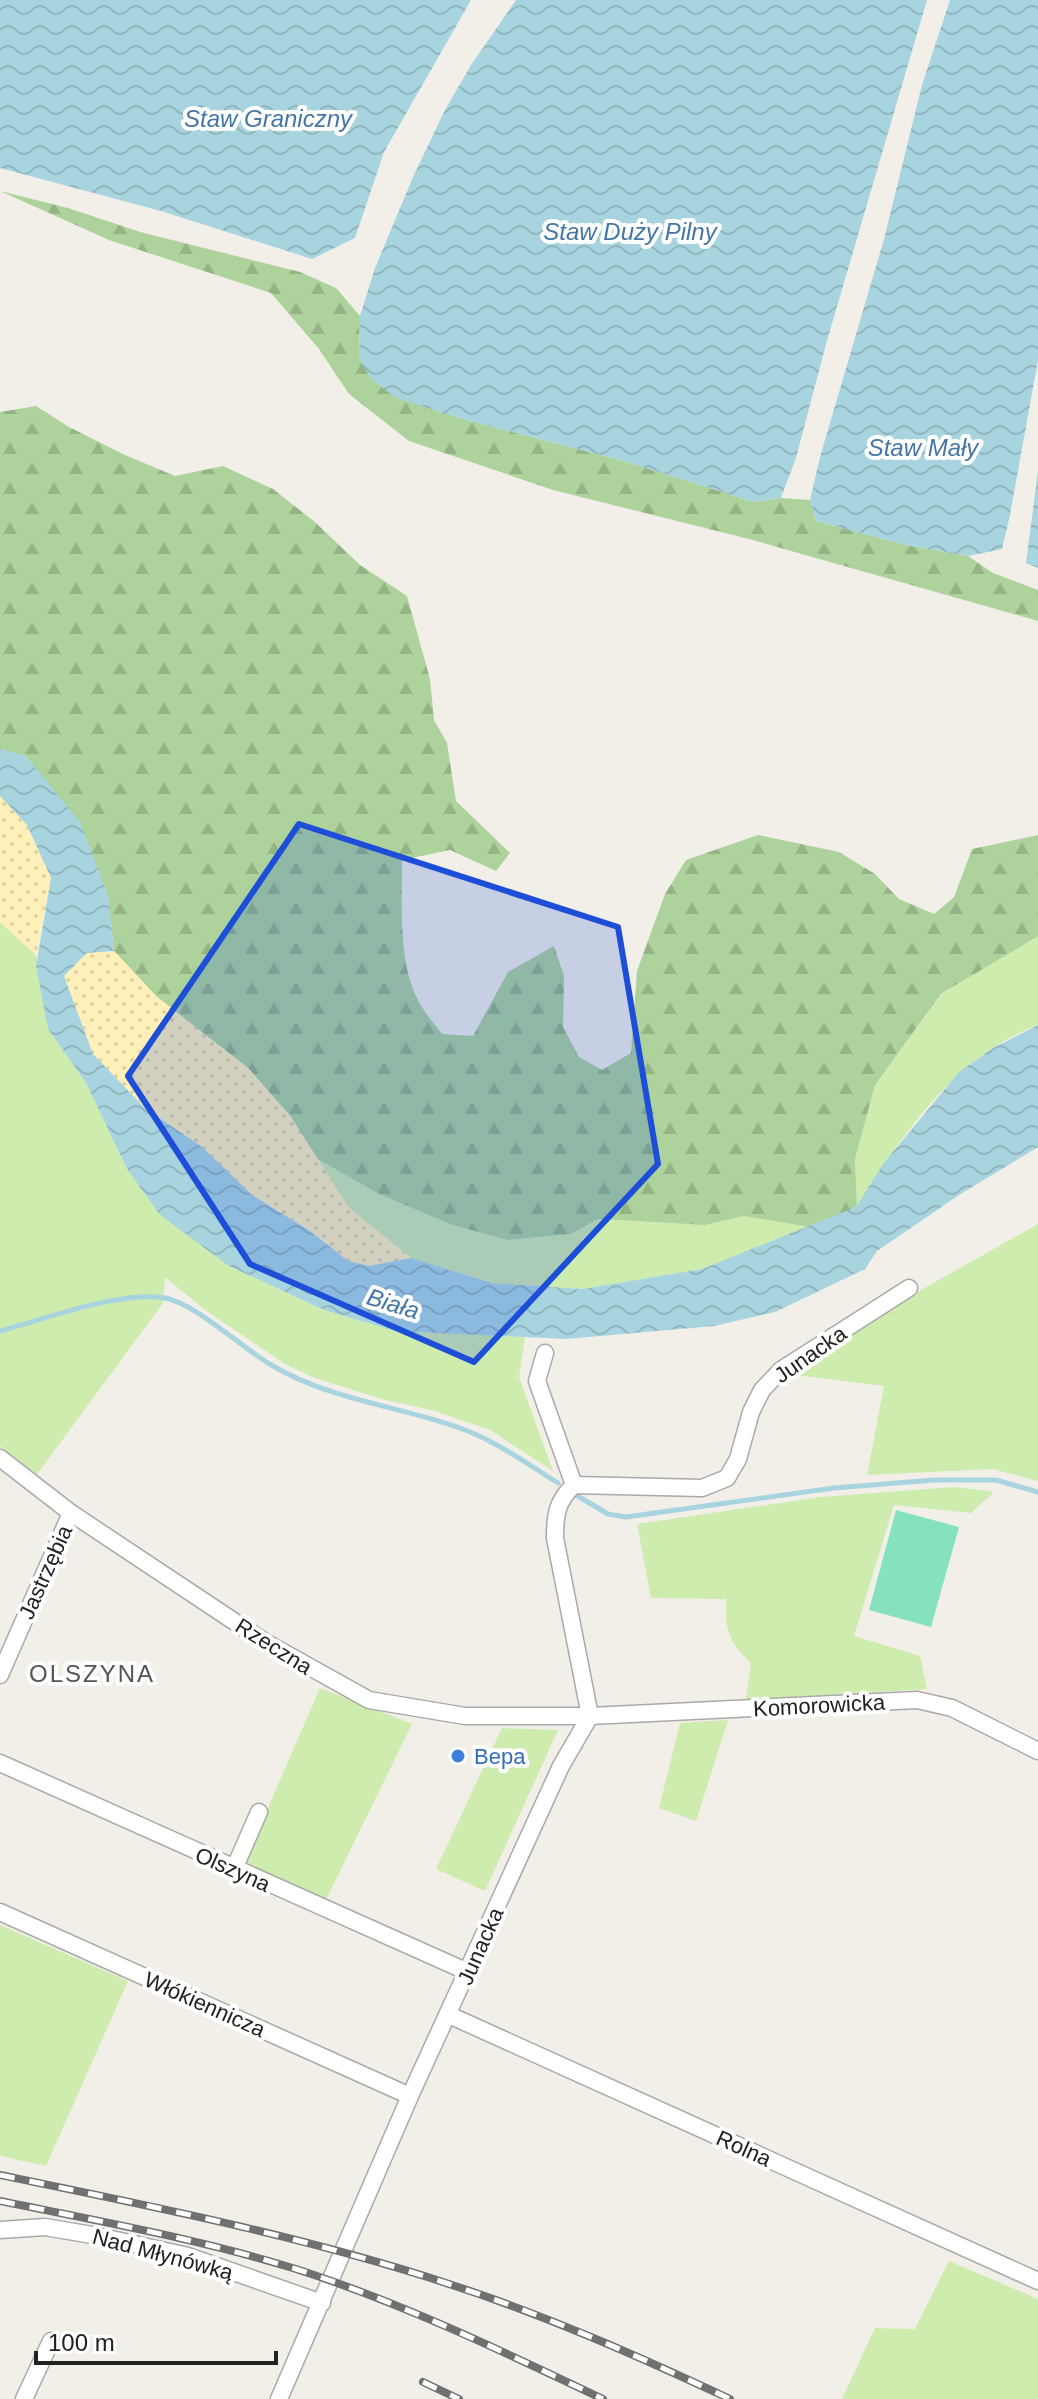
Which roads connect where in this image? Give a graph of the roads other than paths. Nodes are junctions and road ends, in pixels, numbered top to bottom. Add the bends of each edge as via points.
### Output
1 (909, 1288) dead end
2 (545, 1353) dead end
3 (0, 1458) edge
4 (574, 1485) junction
5 (71, 1513) junction
6 (0, 1675) edge
7 (590, 1716) junction
8 (1038, 1751) edge
9 (0, 1763) edge
10 (259, 1812) dead end
11 (234, 1869) junction
12 (0, 1912) edge
13 (468, 1972) junction
14 (449, 2015) junction
15 (410, 2096) junction
16 (0, 2230) edge
17 (1038, 2281) edge
18 (322, 2303) junction
19 (51, 2341) dead end
20 (24, 2399) edge
21 (279, 2399) edge

1 - 4 street, Junacka via 781,1370 751,1412 727,1478 702,1488
2 - 4 street via 537,1381
3 - 5 street, Rzeczna
4 - 7 street via 555,1513 555,1538
5 - 6 street, Jastrzębia
5 - 7 street, Rzeczna via 265,1642 369,1700 465,1716
7 - 8 street, Komorowicka via 917,1700 952,1708
7 - 13 street, Junacka via 561,1766
9 - 11 street, Olszyna
10 - 11 street
11 - 13 street, Olszyna
12 - 15 street, Włókiennicza
13 - 14 street, Junacka
14 - 15 street, Junacka
14 - 17 street, Rolna
15 - 18 street, Junacka
16 - 18 street, Nad Młynówką via 45,2227 173,2252
18 - 21 street, Junacka
19 - 20 street

